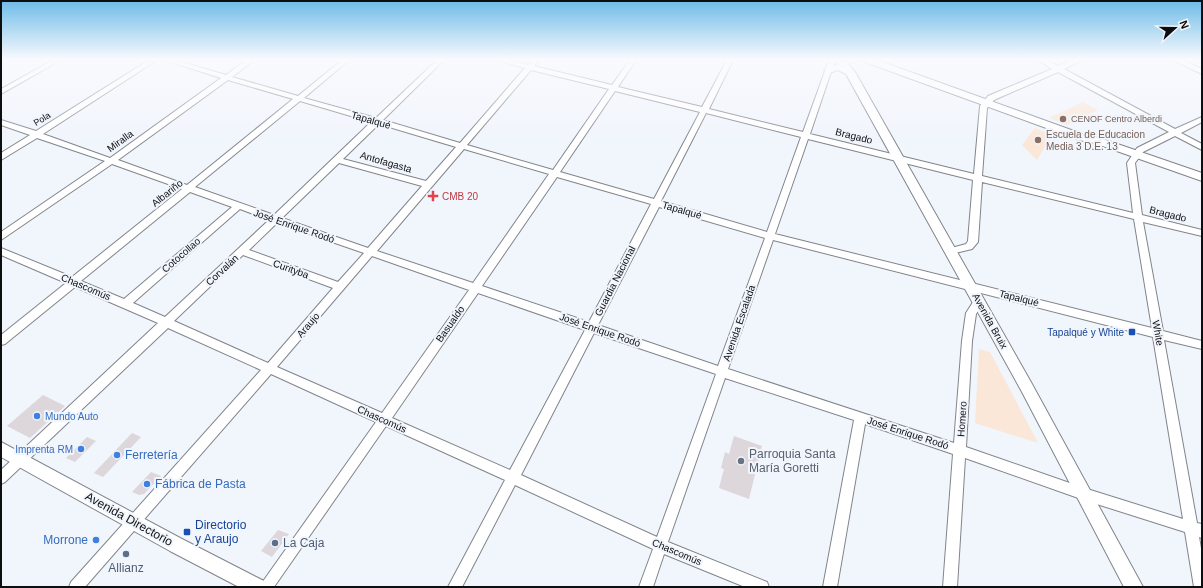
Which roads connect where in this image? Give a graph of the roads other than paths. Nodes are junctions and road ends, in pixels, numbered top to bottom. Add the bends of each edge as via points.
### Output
1 (111, 87) edge
2 (214, 87) edge
3 (259, 87) edge
4 (313, 87) edge
5 (413, 87) edge
6 (513, 87) edge
7 (716, 87) edge
8 (823, 87) edge
9 (858, 87) edge
10 (942, 87) edge
11 (1016, 87) edge
12 (1092, 87) edge
13 (614, 88) joint
14 (299, 99) junction
15 (986, 103) junction
16 (704, 110) junction
17 (1202, 119) edge
18 (1, 122) edge
19 (377, 122) junction
20 (1175, 133) junction
21 (36, 135) junction
22 (805, 136) junction
23 (462, 147) junction
24 (1202, 147) edge
25 (1, 157) edge
26 (1135, 157) junction
27 (899, 159) junction
28 (337, 160) junction
29 (110, 161) junction
30 (554, 174) junction
31 (1202, 177) edge
32 (977, 178) junction
33 (1202, 184) edge
34 (429, 185) junction
35 (189, 189) junction
36 (655, 202) junction
37 (238, 206) junction
38 (1139, 218) junction
39 (275, 219) junction
40 (1202, 233) edge
41 (770, 236) junction
42 (1, 237) edge
43 (1, 251) edge
44 (242, 251) junction
45 (951, 251) junction
46 (370, 252) junction
47 (74, 282) junction
48 (971, 286) junction
49 (340, 287) junction
50 (475, 288) junction
51 (979, 302) junction
52 (125, 304) junction
53 (166, 323) junction
54 (592, 327) junction
55 (1158, 334) junction
56 (1, 341) edge
57 (1202, 345) edge
58 (269, 369) junction
59 (722, 372) junction
60 (860, 418) junction
61 (384, 420) junction
62 (1, 449) edge
63 (959, 450) junction
64 (20, 460) junction
65 (512, 477) junction
66 (1, 478) edge
67 (1084, 494) junction
68 (135, 521) junction
69 (1196, 529) edge
70 (660, 546) junction
71 (76, 587) edge
72 (258, 587) edge
73 (266, 587) edge
74 (455, 587) edge
75 (646, 587) edge
76 (762, 587) edge
77 (830, 587) edge
78 (950, 587) edge
79 (1134, 587) edge
80 (1201, 587) edge

1 - 21 street, Pola
2 - 29 street, Miralla
3 - 14 street, Tapalqué
4 - 14 street, Albariño
5 - 19 street, Corvalán
6 - 23 street, Araujo
7 - 16 street, Guardia Nacional
8 - 22 street, Avenida Escalada
9 - 27 main road, Avenida Bruix
10 - 15 main road
11 - 15 street via 991,98
12 - 20 street
13 - 16 street, Bragado
13 - 30 street, Basualdo
14 - 19 street, Tapalqué
14 - 35 street, Albariño
15 - 26 main road via 1083,138 1092,144
15 - 32 street via 983,108
16 - 22 street, Bragado
16 - 36 street, Guardia Nacional
17 - 20 street
18 - 21 street, José Enrique Rodó
19 - 23 street, Tapalqué
19 - 28 street, Corvalán
20 - 24 street
20 - 26 street via 1140,150
21 - 25 street, Pola
21 - 29 street, José Enrique Rodó
22 - 27 street, Bragado
22 - 41 street, Avenida Escalada
23 - 30 street, Tapalqué
23 - 34 street, Araujo
26 - 31 main road
26 - 33 main road
26 - 38 street, White via 1131,163
27 - 32 street, Bragado
27 - 45 main road, Avenida Bruix
28 - 34 street, Antofagasta
28 - 39 street, Corvalán
29 - 35 street, José Enrique Rodó
29 - 42 street, Miralla
30 - 36 street, Tapalqué
30 - 50 street, Basualdo
32 - 38 street, Bragado
32 - 45 street via 973,242 969,247
34 - 46 street, Araujo
35 - 37 street, José Enrique Rodó
35 - 47 street, Albariño
36 - 41 street, Tapalqué
36 - 54 street, Guardia Nacional
37 - 39 street, José Enrique Rodó
37 - 52 street, Cotocollao
38 - 40 street, Bragado
38 - 55 street, White
39 - 44 street, Corvalán
39 - 46 street, José Enrique Rodó
41 - 48 street, Tapalqué
41 - 59 street, Avenida Escalada
43 - 47 street, Chascomús
44 - 49 street, Curityba
44 - 53 street, Corvalán
45 - 48 main road, Avenida Bruix
46 - 49 street, Araujo
46 - 50 street, José Enrique Rodó
47 - 52 street, Chascomús
47 - 56 street, Albariño
48 - 51 main road, Avenida Bruix
48 - 55 street, Tapalqué
49 - 58 street, Araujo
50 - 54 street, José Enrique Rodó
50 - 61 street, Basualdo
51 - 63 street, Homero via 971,313
51 - 67 main road, Avenida Bruix
52 - 53 street, Chascomús
53 - 58 street, Chascomús
53 - 64 street, Corvalán
54 - 59 street, José Enrique Rodó
54 - 65 street, Guardia Nacional
55 - 57 street, Tapalqué
55 - 69 street, White
58 - 61 street, Chascomús
58 - 68 street, Araujo
59 - 60 street, José Enrique Rodó
59 - 70 street, Avenida Escalada
60 - 63 street, José Enrique Rodó
60 - 77 street
61 - 65 street, Chascomús
61 - 73 street, Basualdo
62 - 64 main road, Avenida Directorio
63 - 67 street, José Enrique Rodó
63 - 78 street, Homero
64 - 66 street, Corvalán
64 - 68 main road, Avenida Directorio
65 - 70 street, Chascomús
65 - 74 street, Guardia Nacional
67 - 69 street, José Enrique Rodó
67 - 79 main road, Avenida Bruix
68 - 71 street, Araujo
68 - 72 main road, Avenida Directorio
69 - 80 street, White
70 - 75 street, Avenida Escalada
70 - 76 street, Chascomús

